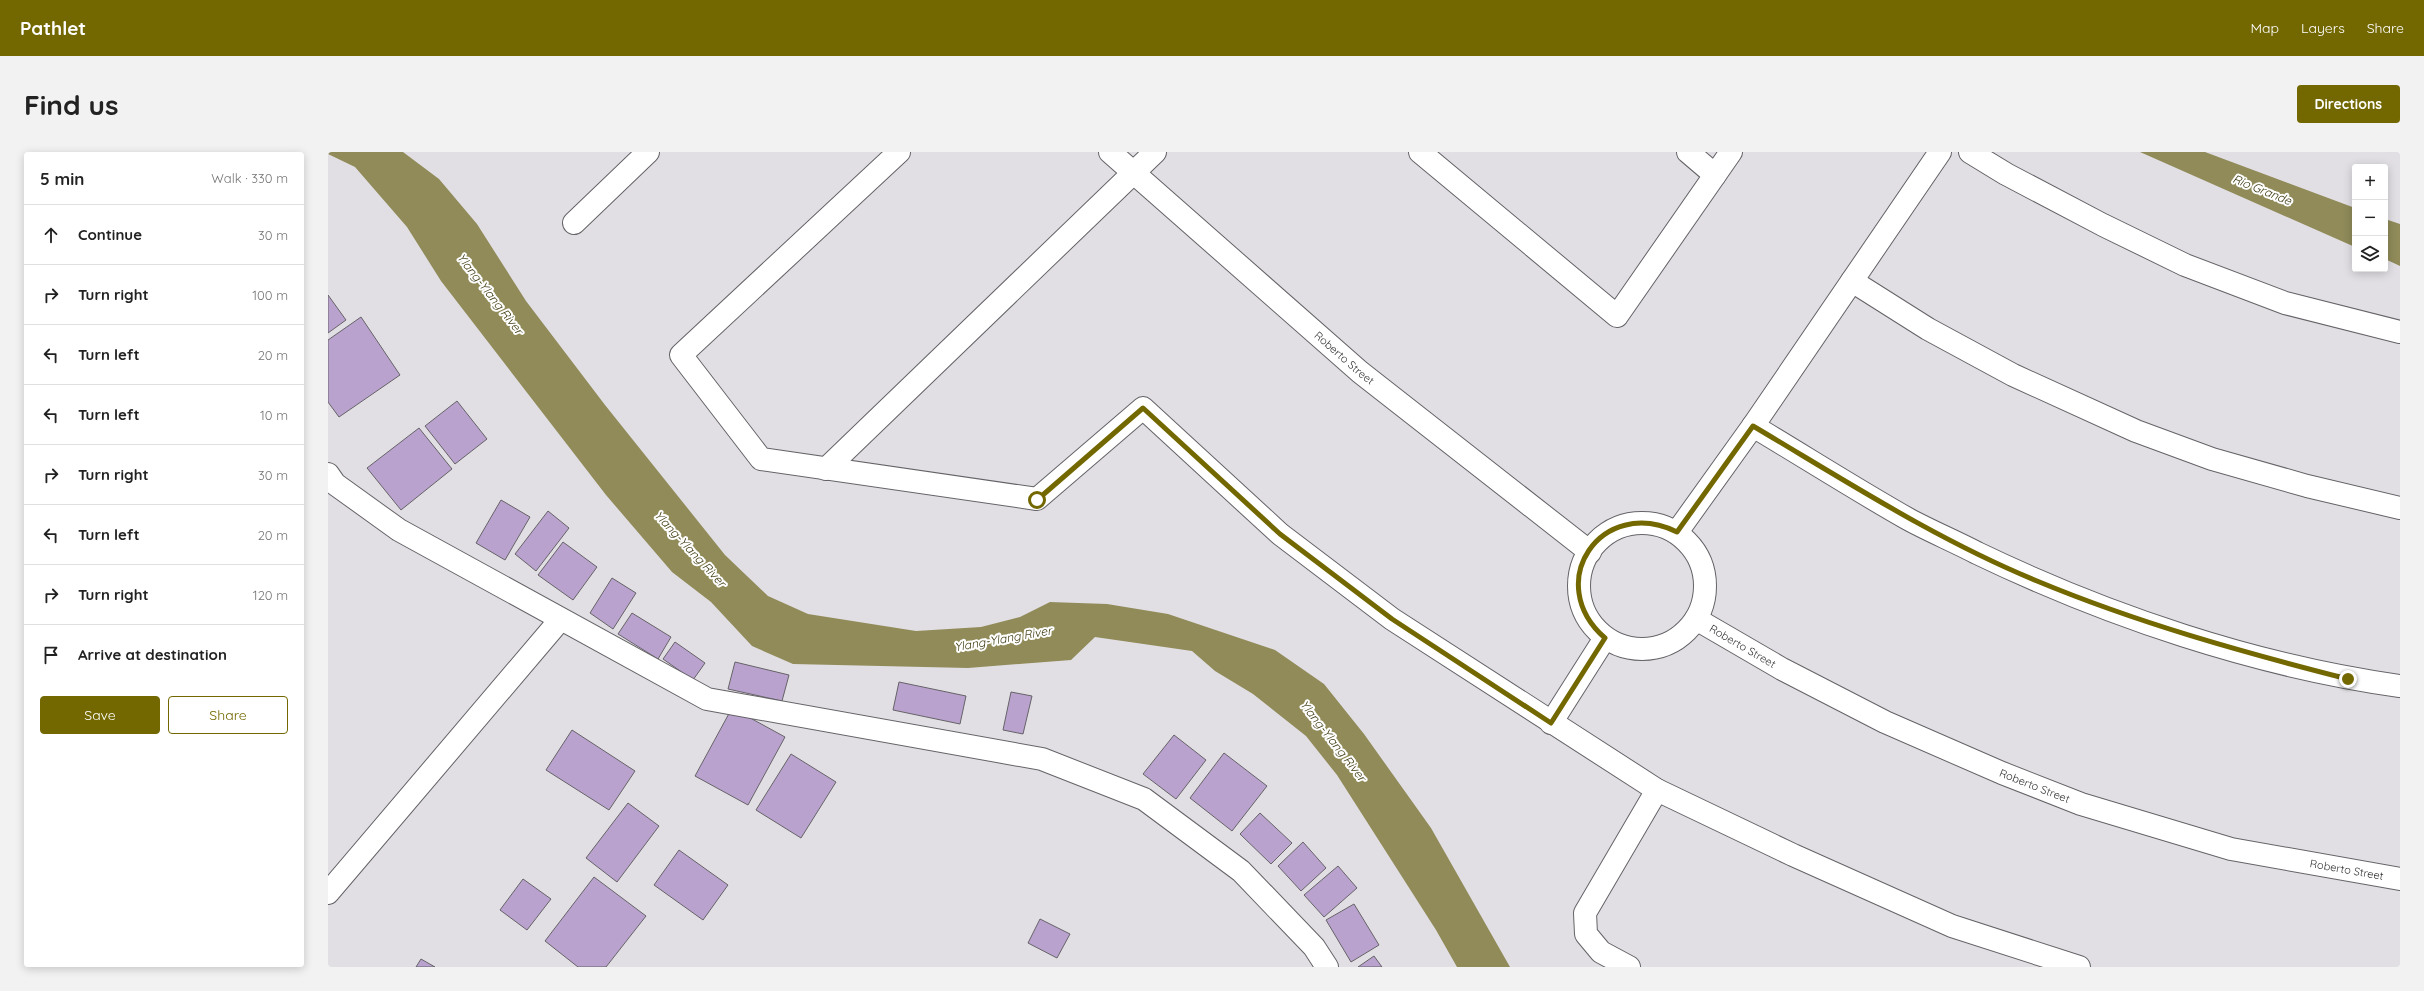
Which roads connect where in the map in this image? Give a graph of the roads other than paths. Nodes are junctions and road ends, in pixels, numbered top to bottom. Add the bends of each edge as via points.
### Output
1 (648, 152) edge
2 (899, 152) edge
3 (1110, 152) edge
4 (1155, 152) edge
5 (1420, 152) edge
6 (1688, 152) edge
7 (1731, 152) edge
8 (1940, 152) edge
9 (1970, 152) edge
10 (1133, 174) junction
11 (1715, 175) junction
12 (574, 223) dead end
13 (1852, 281) junction
14 (2400, 332) edge
15 (1753, 426) junction
16 (826, 469) junction
17 (328, 474) edge
18 (2400, 508) edge
19 (1677, 532) junction
20 (1590, 552) junction
21 (1696, 619) junction
22 (560, 620) junction
23 (1605, 638) junction
24 (2400, 686) edge
25 (1551, 723) junction
26 (1657, 790) junction
27 (2400, 879) edge
28 (328, 893) edge
29 (1326, 967) edge
30 (1629, 967) edge
31 (2078, 967) edge

1 - 12 street
2 - 16 street via 681,355 761,459
3 - 10 street, Roberto Street
4 - 10 street
5 - 11 street via 1617,316
6 - 11 street
7 - 11 street
8 - 13 street
9 - 14 street via 2006,174 2185,265 2285,303
10 - 16 street
10 - 20 street, Roberto Street via 1360,372
13 - 15 street
13 - 18 street via 1928,328 2012,375 2136,431 2226,463
15 - 19 street
15 - 24 street via 1909,520 2036,581 2140,620 2247,653 2348,679
16 - 25 street via 1037,500 1143,408 1280,534 1392,619
17 - 22 street via 335,484 399,530
19 - 20 street via 1650,522 1635,522 1609,531 1597,540
19 - 21 street via 1688,541 1703,565 1705,592
20 - 23 street via 1582,564 1579,577 1581,605 1594,628
21 - 23 street via 1675,640 1662,646 1647,649 1618,645
21 - 27 street, Roberto Street via 1782,669 1885,722 2081,804 2231,850
22 - 28 street
22 - 29 street via 707,699 1042,759 1144,799 1241,871 1314,947
23 - 25 street
25 - 26 street
26 - 30 street via 1585,913 1586,934 1601,952
26 - 31 street via 1793,855 1952,926

